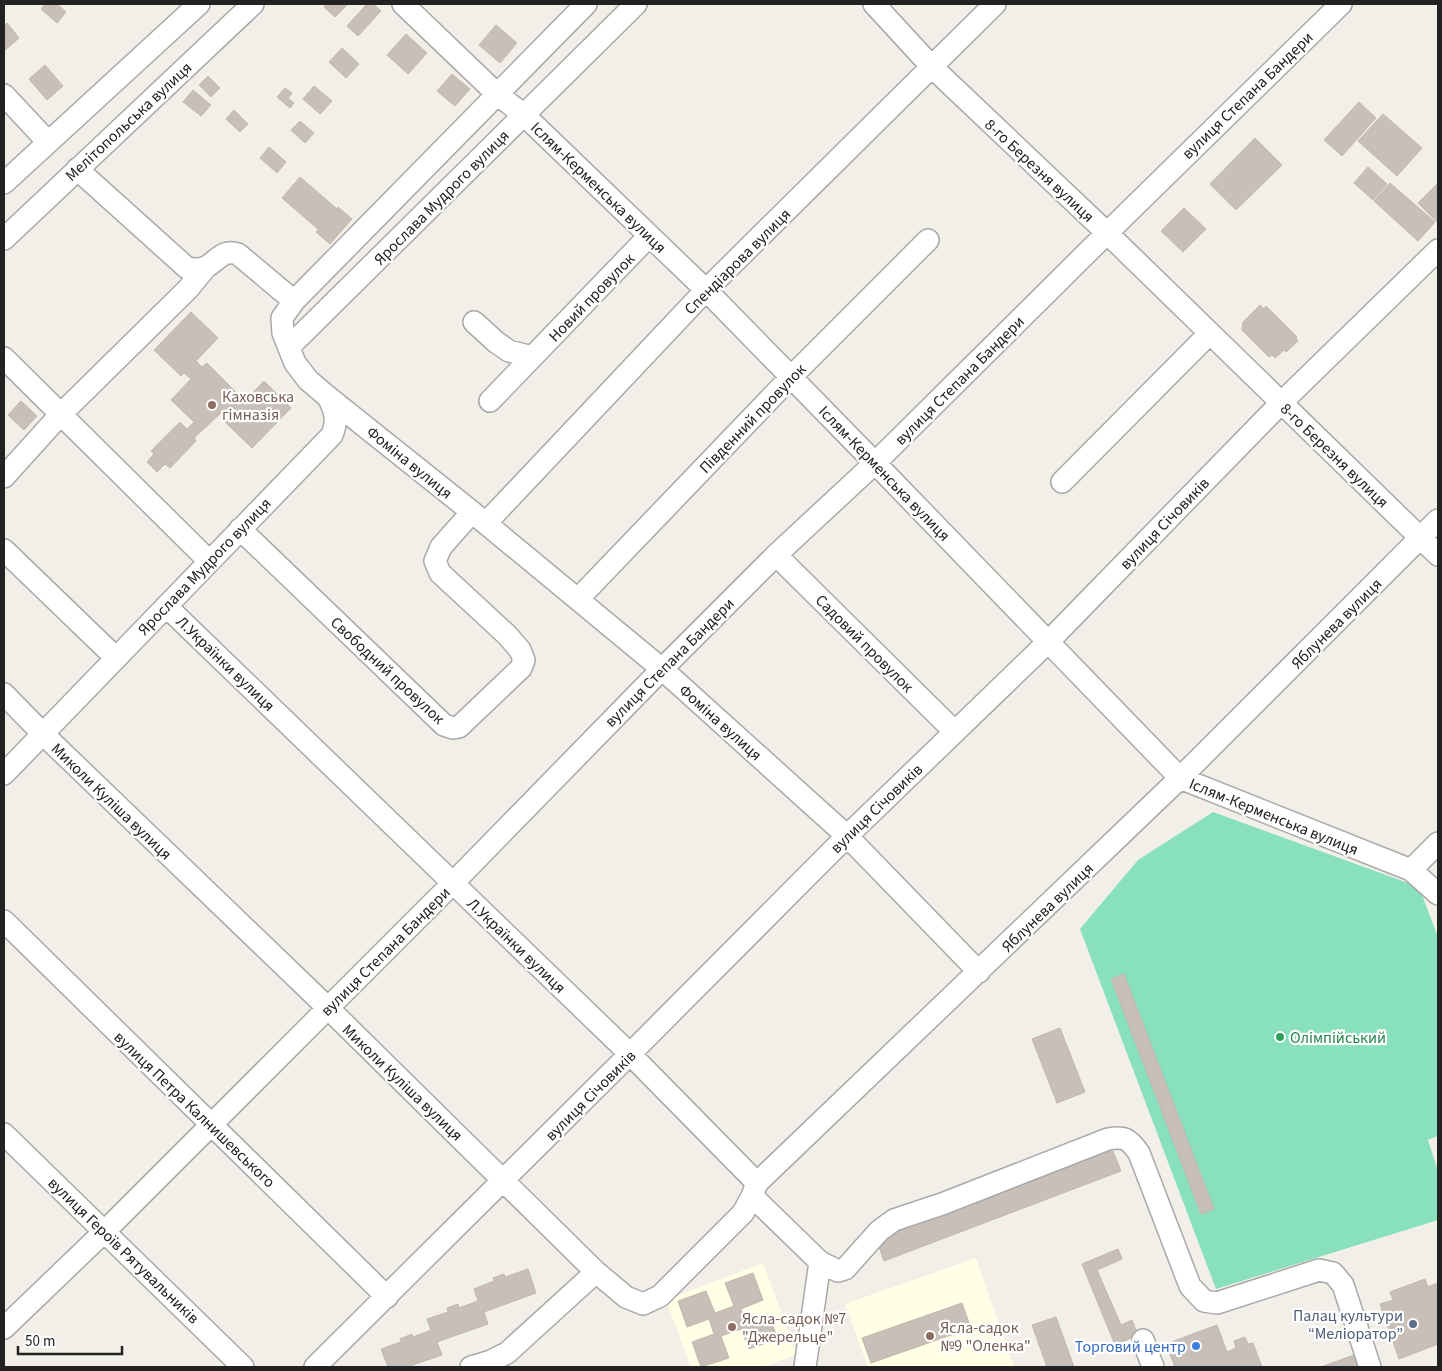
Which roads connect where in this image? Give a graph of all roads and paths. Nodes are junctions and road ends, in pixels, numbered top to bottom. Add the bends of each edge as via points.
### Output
1 (199, 4) edge
2 (253, 4) edge
3 (403, 4) edge
4 (586, 4) edge
5 (636, 4) edge
6 (874, 4) edge
7 (995, 4) edge
8 (1341, 4) edge
9 (932, 67) junction
10 (497, 94) junction
11 (4, 95) edge
12 (524, 115) junction
13 (48, 142) junction
14 (78, 169) junction
15 (4, 183) edge
16 (1106, 233) junction
17 (649, 236) junction
18 (4, 239) edge
19 (928, 240) dead end
20 (1438, 250) edge
21 (206, 267) junction
22 (706, 290) junction
23 (294, 301) junction
24 (474, 322) dead end
25 (1210, 333) junction
26 (289, 347) junction
27 (532, 357) junction
28 (4, 358) edge
29 (791, 377) junction
30 (328, 397) junction
31 (490, 401) dead end
32 (1281, 403) junction
33 (60, 415) junction
34 (875, 463) junction
35 (4, 477) edge
36 (1062, 482) dead end
37 (479, 517) junction
38 (1438, 520) edge
39 (240, 529) junction
40 (1420, 539) junction
41 (4, 550) edge
42 (776, 554) junction
43 (1438, 555) edge
44 (208, 561) junction
45 (578, 600) junction
46 (166, 606) junction
47 (1048, 642) junction
48 (116, 658) junction
49 (662, 669) junction
50 (4, 694) edge
51 (954, 732) junction
52 (43, 734) junction
53 (4, 774) edge
54 (1180, 778) junction
55 (847, 836) junction
56 (1438, 843) edge
57 (1411, 870) junction
58 (453, 883) junction
59 (1438, 894) edge
60 (4, 922) edge
61 (979, 972) junction
62 (328, 1008) junction
63 (630, 1054) junction
64 (211, 1125) junction
65 (4, 1134) edge
66 (504, 1181) junction
67 (754, 1190) junction
68 (105, 1231) junction
69 (820, 1262) junction
70 (596, 1272) junction
71 (660, 1296) joint
72 (387, 1297) junction
73 (4, 1328) edge
74 (1143, 1340) dead end
75 (243, 1367) edge
76 (315, 1367) edge
77 (471, 1367) edge
78 (805, 1367) edge
79 (1153, 1367) edge
80 (1370, 1367) edge

1 - 13 street
2 - 14 street, Мелітопольська вулиця
3 - 10 street, Іслям-Керменська вулиця
4 - 10 street, Ярослава Мудрого вулиця
5 - 12 street, Ярослава Мудрого вулиця
6 - 9 street, 8-го Березня вулиця
7 - 9 street, Спендіарова вулиця
8 - 16 street, вулиця Степана Бандери
9 - 16 street, 8-го Березня вулиця
9 - 22 street, Спендіарова вулиця
10 - 12 street, Іслям-Керменська вулиця
10 - 23 street, Ярослава Мудрого вулиця
11 - 13 street
12 - 17 street, Іслям-Керменська вулиця
12 - 26 street, Ярослава Мудрого вулиця
13 - 15 street
14 - 18 street, Мелітопольська вулиця
14 - 21 street via 180,264 196,270
16 - 25 street, 8-го Березня вулиця
16 - 34 street, вулиця Степана Бандери
17 - 22 street, Іслям-Керменська вулиця
17 - 27 street, Новий провулок
19 - 29 street, Південний провулок
20 - 32 street, вулиця Січовиків
21 - 23 street via 226,253 238,254
21 - 33 street via 188,289
22 - 29 street, Іслям-Керменська вулиця
22 - 37 street, Спендіарова вулиця
23 - 26 street, Ярослава Мудрого вулиця via 282,318 283,333
24 - 27 street via 509,351
25 - 32 street, 8-го Березня вулиця
25 - 36 street
26 - 30 street, Ярослава Мудрого вулиця via 295,364
27 - 31 street, Новий провулок
28 - 33 street
29 - 34 street, Іслям-Керменська вулиця
29 - 45 street, Південний провулок
30 - 37 street, Фоміна вулиця
30 - 39 street, Ярослава Мудрого вулиця via 336,419 332,435
32 - 40 street, 8-го Березня вулиця
32 - 47 street, вулиця Січовиків
33 - 35 street
33 - 44 street
34 - 42 street, вулиця Степана Бандери
34 - 47 street, Іслям-Керменська вулиця
37 - 39 street, Свободний провулок via 441,547 435,561 440,573 507,635 524,660 521,668 470,718 453,728 444,725
37 - 45 street, Фоміна вулиця
38 - 40 street, Яблунева вулиця
39 - 44 street, Ярослава Мудрого вулиця
40 - 43 street, 8-го Березня вулиця
40 - 54 street, Яблунева вулиця
41 - 48 street
42 - 49 street, вулиця Степана Бандери
42 - 51 street, Садовий провулок
44 - 46 street, Ярослава Мудрого вулиця
45 - 49 street, Фоміна вулиця
46 - 48 street, Ярослава Мудрого вулиця
46 - 58 street, Л.Українки вулиця
47 - 51 street, вулиця Січовиків
47 - 54 street, Іслям-Керменська вулиця
48 - 52 street, Ярослава Мудрого вулиця
49 - 55 street, Фоміна вулиця
49 - 58 street, вулиця Степана Бандери
50 - 52 street, Миколи Куліша вулиця
51 - 55 street, вулиця Січовиків
52 - 53 street, Ярослава Мудрого вулиця
52 - 62 street, Миколи Куліша вулиця
54 - 57 street, Іслям-Керменська вулиця
54 - 61 street, Яблунева вулиця
55 - 61 street, Фоміна вулиця
55 - 63 street, вулиця Січовиків
56 - 57 street
57 - 59 street, Іслям-Керменська вулиця
58 - 62 street, вулиця Степана Бандери
58 - 63 street, Л.Українки вулиця
60 - 64 street, вулиця Петра Калнишевського
61 - 67 street, Яблунева вулиця
62 - 64 street, вулиця Степана Бандери
62 - 66 street, Миколи Куліша вулиця
63 - 66 street, вулиця Січовиків
63 - 67 street, Л.Українки вулиця
64 - 68 street, вулиця Степана Бандери
64 - 72 street, вулиця Петра Калнишевського
65 - 68 street, вулиця Героїв Рятувальників
66 - 70 street, Миколи Куліша вулиця
66 - 72 street, вулиця Січовиків
67 - 69 street, Л.Українки вулиця
67 - 71 street, Яблунева вулиця via 743,1213
68 - 73 street, вулиця Степана Бандери
68 - 75 street, вулиця Героїв Рятувальників
69 - 78 street
69 - 80 street via 838,1271 846,1269 879,1231 894,1220 1120,1137 1131,1142 1139,1153 1190,1286 1204,1302 1217,1303 1319,1270 1333,1273 1343,1285
70 - 71 street, Миколи Куліша вулиця via 626,1297 643,1304
70 - 77 street via 507,1353
72 - 76 street, вулиця Січовиків
74 - 79 street

